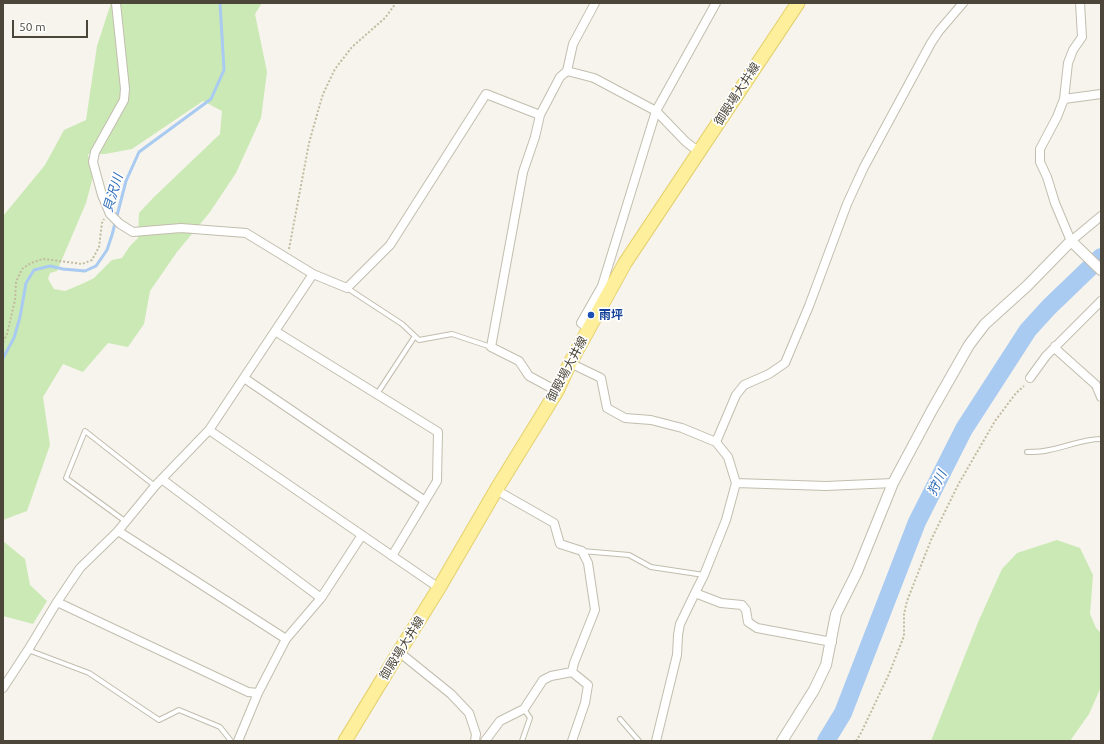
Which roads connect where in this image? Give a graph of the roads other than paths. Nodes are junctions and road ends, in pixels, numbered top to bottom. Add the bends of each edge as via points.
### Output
1 (116, 3) edge
2 (595, 3) edge
3 (716, 3) edge
4 (798, 3) edge
5 (963, 3) edge
6 (1080, 3) edge
7 (567, 71) junction
8 (1101, 94) edge
9 (1064, 99) junction
10 (656, 111) junction
11 (540, 115) junction
12 (699, 152) junction
13 (1101, 216) edge
14 (1071, 240) junction
15 (1101, 270) edge
16 (314, 274) junction
17 (347, 288) junction
18 (1101, 301) edge
19 (589, 329) junction
20 (275, 332) junction
21 (415, 336) junction
22 (1055, 346) junction
23 (491, 347) junction
24 (570, 363) junction
25 (244, 378) junction
26 (1030, 378) dead end
27 (557, 391) junction
28 (377, 394) junction
29 (1101, 397) edge
30 (209, 430) junction
31 (1101, 439) edge
32 (716, 442) junction
33 (1027, 452) dead end
34 (162, 480) junction
35 (736, 483) junction
36 (893, 483) junction
37 (155, 486) junction
38 (496, 490) junction
39 (425, 501) junction
40 (126, 522) junction
41 (118, 531) junction
42 (362, 535) junction
43 (582, 552) junction
44 (392, 556) junction
45 (704, 575) junction
46 (439, 588) junction
47 (695, 593) junction
48 (322, 598) junction
49 (57, 602) junction
50 (286, 639) junction
51 (832, 642) junction
52 (28, 650) junction
53 (399, 652) junction
54 (572, 672) junction
55 (3, 688) edge
56 (258, 693) junction
57 (524, 709) junction
58 (620, 719) dead end
59 (231, 741) edge
60 (238, 741) edge
61 (345, 741) edge
62 (475, 741) edge
63 (485, 741) edge
64 (522, 741) edge
65 (572, 741) edge
66 (638, 741) edge
67 (656, 741) edge
68 (782, 741) edge

1 - 16 street via 124,100 95,152 94,162 109,212 120,224 133,232 181,228 246,233
2 - 7 street via 573,44
3 - 10 street
4 - 12 main road, 御殿場大井線
5 - 32 street via 931,43 864,167 785,363 769,374 744,385 736,395
6 - 9 street via 1082,37 1068,63
7 - 10 street via 594,78
7 - 11 street via 560,77
8 - 9 street
9 - 14 street via 1040,149 1040,162
10 - 12 street
10 - 19 street via 602,286 582,323
11 - 17 street via 486,94 390,245
11 - 23 street via 523,172
12 - 19 main road, 御殿場大井線 via 626,263
13 - 14 street
14 - 15 street
14 - 36 street via 1027,286 985,324 969,345
16 - 17 street
16 - 20 street
17 - 21 lane via 402,324
18 - 22 street
19 - 24 main road, 御殿場大井線
20 - 25 street
20 - 28 street
21 - 23 lane via 419,340 452,334
21 - 28 lane
22 - 26 street
22 - 29 street via 1096,385
23 - 27 street via 520,361 529,376
24 - 27 main road, 御殿場大井線
24 - 32 street via 601,378 607,408 625,418 651,420 682,428
25 - 30 street
25 - 39 street
27 - 38 main road, 御殿場大井線
28 - 39 street via 438,432 437,481
30 - 34 street
30 - 42 street
31 - 33 lane
32 - 35 street via 728,457
34 - 37 street
34 - 48 street
35 - 36 street via 826,486
35 - 45 street via 726,520
36 - 51 street via 857,572 836,614
37 - 40 street
37 - 40 lane via 85,430 66,478
38 - 43 street via 554,523 560,544
38 - 46 main road, 御殿場大井線
39 - 44 street
40 - 41 street
41 - 49 street via 80,568
41 - 50 street
42 - 44 street
42 - 48 street
43 - 45 lane via 629,555 651,567
43 - 54 street via 588,563 595,610
44 - 46 street
45 - 47 street
46 - 53 main road, 御殿場大井線
47 - 51 street via 721,603 742,605 746,610 748,622 756,628
47 - 67 street via 680,624 677,655
48 - 50 street
49 - 52 street
49 - 56 street via 248,692
50 - 56 street
51 - 68 street via 826,665 814,690
52 - 55 street
52 - 59 lane via 89,673 159,720 179,710 220,727
53 - 61 main road, 御殿場大井線
53 - 62 street via 451,694 469,713 476,734
54 - 57 street via 543,680
54 - 65 street via 588,685 586,703
56 - 60 street
57 - 63 street via 500,721
57 - 64 lane via 530,718
58 - 66 lane

